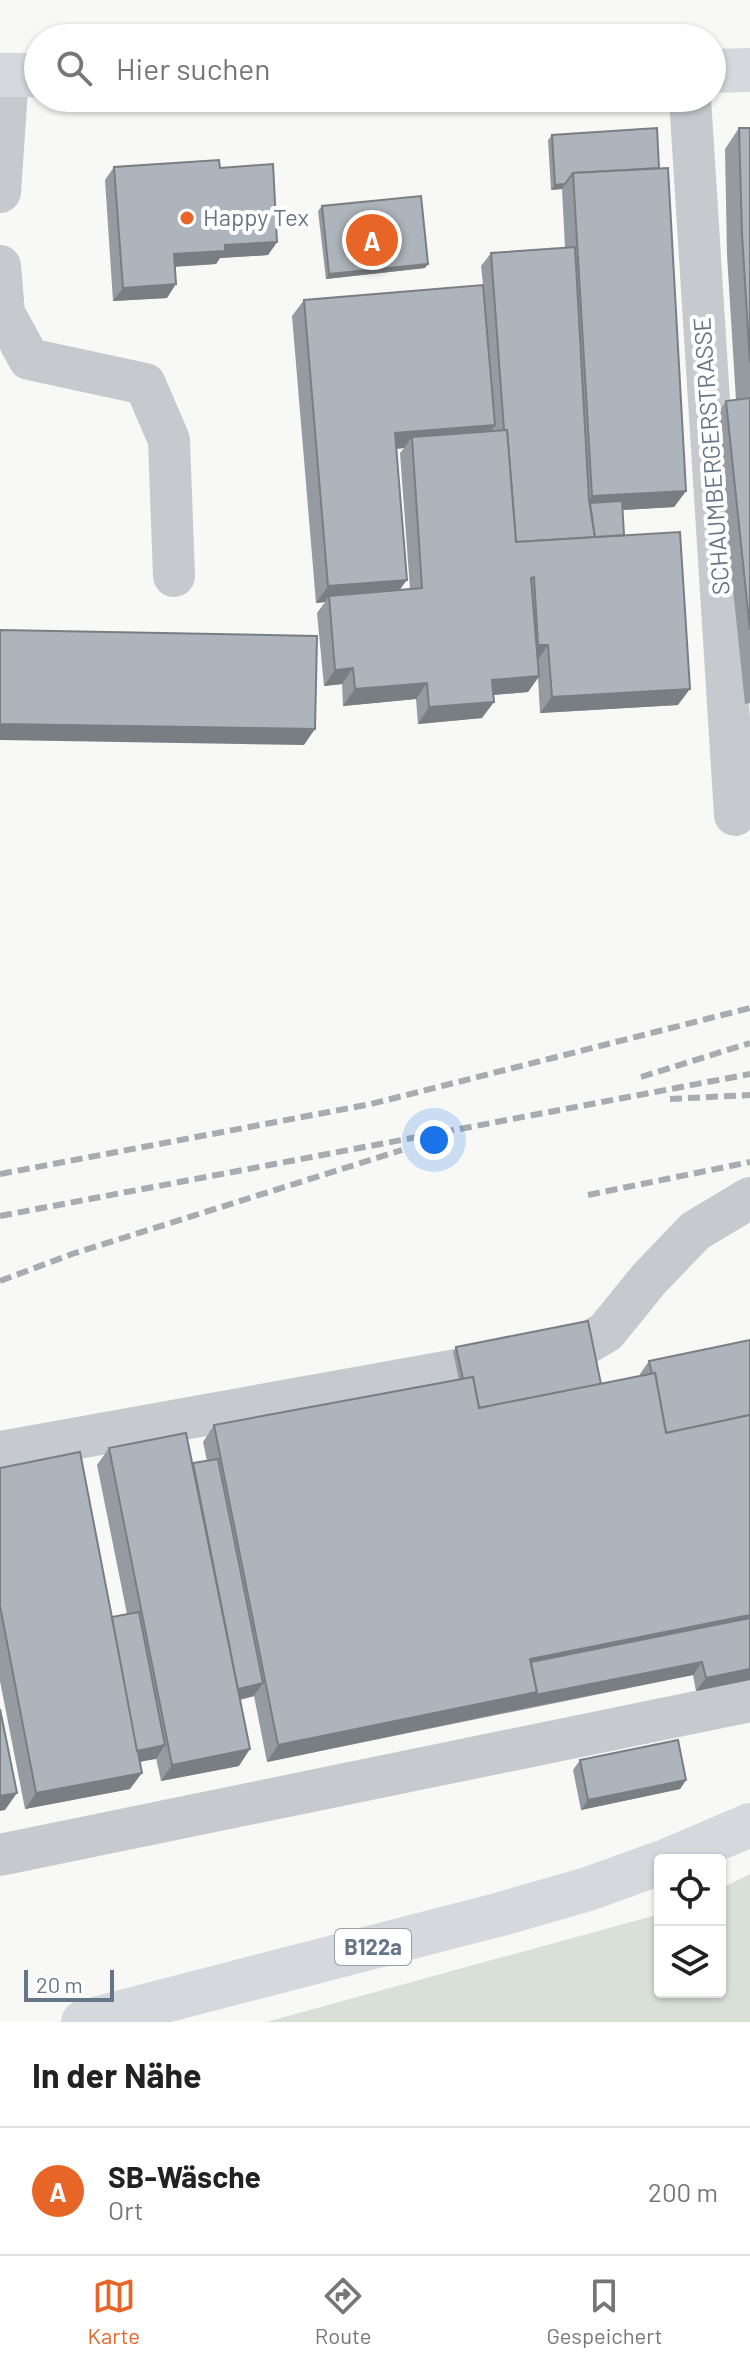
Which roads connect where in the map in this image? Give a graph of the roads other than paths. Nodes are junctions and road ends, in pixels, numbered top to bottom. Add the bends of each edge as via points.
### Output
1 (750, 70) edge
2 (726, 71) edge
3 (15, 75) edge
4 (691, 112) edge
5 (0, 192) edge
6 (0, 266) edge
7 (174, 576) dead end
8 (735, 815) dead end
9 (750, 1198) edge
10 (0, 1452) edge
11 (750, 1701) edge
12 (750, 1825) edge
13 (682, 1854) edge
14 (0, 1855) edge
15 (654, 1865) edge
16 (83, 2022) edge

1 - 2 main road
3 - 5 street
4 - 8 street, SCHAUMBERGERSTRASSE
6 - 7 street via 4,313 29,359 145,384 169,440
9 - 10 street via 695,1231 606,1332 579,1348
11 - 14 street
12 - 13 main road
15 - 16 main road, B122a via 516,1910

